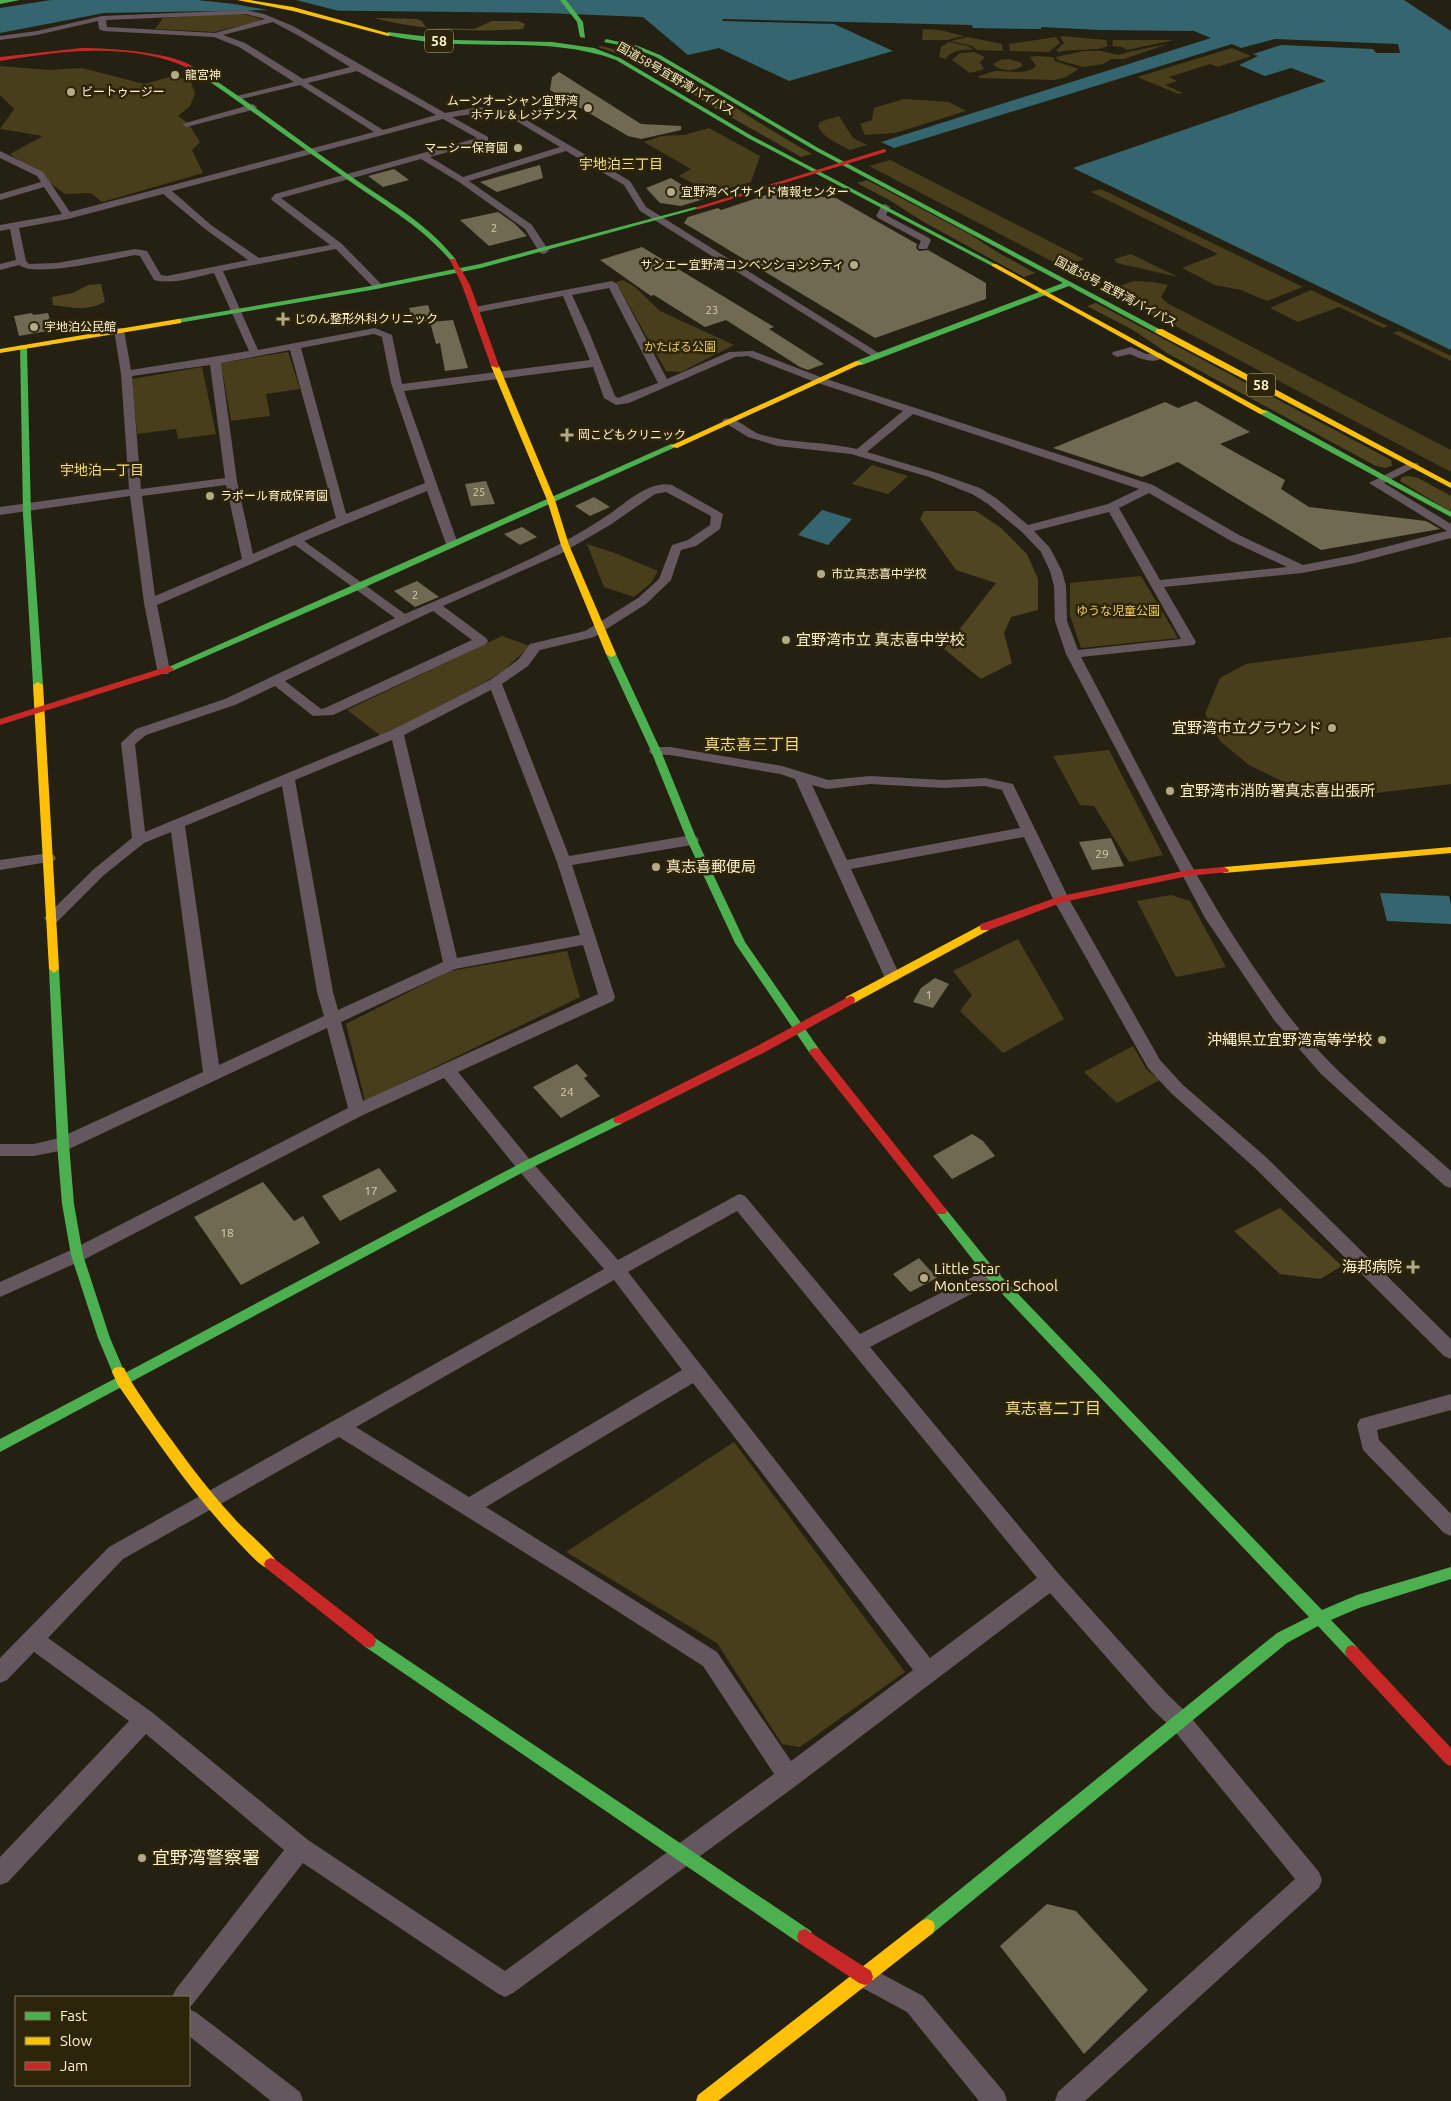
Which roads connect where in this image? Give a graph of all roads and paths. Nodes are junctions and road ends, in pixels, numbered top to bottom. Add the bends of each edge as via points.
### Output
1 (17, 0) edge
2 (240, 0) edge
3 (274, 0) edge
4 (563, 0) edge
5 (0, 2) edge
6 (102, 18) junction
7 (272, 20) junction
8 (215, 35) junction
9 (583, 37) junction
10 (0, 38) edge
11 (576, 47) junction
12 (0, 60) edge
13 (357, 68) junction
14 (301, 82) junction
15 (240, 98) junction
16 (252, 107) junction
17 (446, 116) junction
18 (769, 122) joint
19 (186, 124) dead end
20 (382, 132) junction
21 (567, 148) junction
22 (312, 151) junction
23 (884, 151) dead end
24 (0, 154) edge
25 (422, 156) junction
26 (844, 163) junction
27 (816, 171) junction
28 (348, 177) junction
29 (462, 180) junction
30 (47, 183) junction
31 (165, 190) junction
32 (0, 197) edge
33 (885, 207) junction
34 (68, 216) junction
35 (661, 219) junction
36 (14, 225) junction
37 (0, 228) edge
38 (338, 246) junction
39 (923, 247) dead end
40 (544, 251) junction
41 (256, 261) junction
42 (21, 262) junction
43 (0, 267) edge
44 (217, 269) junction
45 (459, 271) junction
46 (1070, 283) junction
47 (378, 286) junction
48 (566, 293) junction
49 (1044, 293) junction
50 (236, 310) junction
51 (475, 310) junction
52 (119, 330) junction
53 (23, 346) junction
54 (295, 346) junction
55 (0, 351) edge
56 (255, 354) junction
57 (1117, 354) dead end
58 (877, 355) junction
59 (1160, 356) junction
60 (215, 361) junction
61 (596, 363) junction
62 (126, 374) junction
63 (498, 375) junction
64 (819, 380) junction
65 (664, 384) junction
66 (399, 388) junction
67 (910, 411) junction
68 (728, 421) junction
69 (859, 453) junction
70 (1413, 465) junction
71 (230, 477) junction
72 (1384, 478) junction
73 (431, 485) junction
74 (1451, 486) edge
75 (1149, 488) junction
76 (136, 493) junction
77 (550, 500) junction
78 (1112, 507) junction
79 (27, 510) junction
80 (0, 511) edge
81 (1451, 515) edge
82 (0, 518) edge
83 (342, 520) junction
84 (1026, 529) junction
85 (1451, 529) edge
86 (1451, 534) edge
87 (297, 541) junction
88 (452, 544) junction
89 (565, 545) junction
90 (248, 560) junction
91 (1302, 569) junction
92 (1158, 584) junction
93 (360, 586) junction
94 (150, 603) junction
95 (434, 605) junction
96 (404, 619) junction
97 (600, 628) junction
98 (1073, 654) junction
99 (163, 671) junction
100 (276, 680) junction
101 (495, 683) junction
102 (40, 710) junction
103 (0, 722) edge
104 (397, 733) junction
105 (656, 751) junction
106 (802, 776) junction
107 (288, 778) junction
108 (177, 822) junction
109 (1029, 832) junction
110 (140, 840) junction
111 (692, 840) junction
112 (1451, 850) edge
113 (49, 858) junction
114 (564, 862) junction
115 (0, 865) edge
116 (841, 866) junction
117 (1188, 873) junction
118 (1060, 900) junction
119 (52, 918) junction
120 (588, 939) junction
121 (451, 964) junction
122 (892, 976) junction
123 (333, 1020) junction
124 (798, 1028) junction
125 (446, 1069) junction
126 (212, 1076) junction
127 (357, 1111) junction
128 (63, 1144) junction
129 (0, 1150) edge
130 (525, 1166) junction
131 (1451, 1181) edge
132 (77, 1255) junction
133 (616, 1270) junction
134 (992, 1275) junction
135 (0, 1290) edge
136 (858, 1344) junction
137 (1451, 1351) edge
138 (695, 1372) junction
139 (123, 1381) junction
140 (1451, 1402) edge
141 (339, 1427) junction
142 (0, 1446) edge
143 (210, 1499) junction
144 (469, 1507) junction
145 (1451, 1527) edge
146 (1451, 1573) edge
147 (1051, 1580) junction
148 (1320, 1618) junction
149 (34, 1640) junction
150 (0, 1673) edge
151 (928, 1673) junction
152 (145, 1720) junction
153 (1180, 1721) junction
154 (1451, 1759) edge
155 (789, 1777) junction
156 (300, 1848) junction
157 (684, 1854) junction
158 (0, 1874) edge
159 (865, 1977) junction
160 (185, 1996) edge
161 (190, 2022) edge
162 (291, 2101) edge
163 (704, 2101) edge
164 (995, 2101) edge
165 (1067, 2101) edge

1 - 5 main road
2 - 11 main road, 国道58号宜野湾バイパス / 58 via 412,38 532,42
3 - 9 main road, 国道58号宜野湾バイパス / 58 via 376,26 426,34
4 - 9 main road via 579,20
6 - 7 street via 246,12
6 - 8 street via 103,29
6 - 10 street
7 - 8 street
7 - 13 street via 292,28
8 - 14 street via 242,45
9 - 11 main road
9 - 18 main road, 国道58号宜野湾バイパス / 58 via 651,53
11 - 27 main road, 国道58号宜野湾バイパス / 58 via 602,52 626,62 708,113
12 - 15 main road via 56,50 129,51 188,66
13 - 14 street
13 - 17 street
14 - 15 street
14 - 20 street
15 - 16 main road
16 - 19 street
16 - 22 main road
17 - 20 street
17 - 21 street via 479,110 510,114
17 - 25 street via 485,139
18 - 26 main road, 国道58号 宜野湾バイパス / 58
20 - 22 street
21 - 29 street
21 - 35 street via 635,190 638,203
22 - 28 main road
22 - 31 street
23 - 26 main road
24 - 30 street via 40,174
25 - 28 street
25 - 29 street
26 - 27 main road
26 - 46 main road, 国道58号 宜野湾バイパス / 58
27 - 33 main road, 58
27 - 35 main road
28 - 38 street via 276,199
28 - 45 main road via 431,235
29 - 40 street via 529,227
30 - 32 street
30 - 34 street
31 - 34 street
31 - 41 street via 208,227
33 - 39 street via 881,216 926,240
33 - 49 main road, 58
34 - 36 street
35 - 40 main road
35 - 58 street
36 - 37 street
36 - 42 street
38 - 41 street
38 - 47 street
40 - 45 main road
41 - 44 street
42 - 43 street
42 - 44 street via 27,267 57,266 135,252 143,253 158,278
44 - 50 street
45 - 47 main road
45 - 51 main road
46 - 49 main road
46 - 70 main road, 国道58号 宜野湾バイパス / 58
47 - 50 main road
48 - 51 street
48 - 61 street via 582,323
48 - 65 street via 612,284
49 - 58 main road
49 - 59 main road, 58
50 - 52 main road
50 - 56 street
51 - 63 main road
52 - 53 main road
52 - 62 street
53 - 55 main road
53 - 79 main road
54 - 56 street
54 - 66 street via 374,331 387,335
54 - 83 street
56 - 60 street
57 - 59 street via 1131,350 1144,357
58 - 64 main road
59 - 72 main road, 58
60 - 62 street
60 - 71 street
61 - 63 street
61 - 65 street via 610,398 616,402
62 - 76 street
63 - 66 street
63 - 77 main road
64 - 65 street via 742,352
64 - 67 street
64 - 68 main road
66 - 73 street
67 - 69 street
67 - 75 street
68 - 69 street via 752,435 778,442
68 - 77 main road
69 - 84 street via 976,491
70 - 72 street
70 - 74 main road, 国道58号 宜野湾バイパス / 58
71 - 76 street
71 - 90 street
72 - 81 main road, 58
72 - 85 street via 1375,483
73 - 83 street
73 - 88 street
75 - 78 street
75 - 91 street via 1235,538
76 - 79 street
76 - 94 street
77 - 88 main road
77 - 89 main road
78 - 84 street
78 - 92 street
79 - 80 street
79 - 82 street
79 - 102 main road
83 - 87 street
84 - 98 street via 1046,551 1056,571 1061,621
86 - 91 street
87 - 90 street
87 - 93 street
88 - 93 main road
89 - 95 street
89 - 97 main road
89 - 97 street via 651,491 668,488 717,514 716,526 692,544 676,548 665,580 642,601
90 - 94 street
91 - 92 street
92 - 98 street via 1189,642
93 - 96 street
93 - 99 main road
94 - 99 street
95 - 96 street
95 - 100 street via 481,641 328,712 318,713
96 - 100 street
97 - 101 street via 590,634 535,647 522,663
97 - 105 main road
98 - 117 street
99 - 102 main road
100 - 110 street via 230,702 141,732 128,743
101 - 104 street
101 - 114 street
102 - 103 main road
102 - 113 main road
104 - 107 street
104 - 121 street
105 - 106 street via 763,766
105 - 111 main road
106 - 109 street via 827,785 870,780 993,783 1008,787
106 - 116 street
107 - 108 street
107 - 123 street via 325,992
108 - 110 street
108 - 126 street
109 - 116 street
109 - 118 street
110 - 119 street via 99,872
111 - 114 street
111 - 124 main road via 740,943
112 - 117 main road
113 - 115 street
113 - 119 main road
114 - 120 street
116 - 122 street
117 - 118 main road
117 - 131 street via 1234,949 1306,1048
118 - 122 main road via 979,929
118 - 137 street via 1154,1064 1177,1089 1261,1163
119 - 128 main road
120 - 121 street
120 - 125 street via 607,997
121 - 123 street
122 - 124 main road
123 - 126 street
123 - 127 street
124 - 130 main road
124 - 134 main road
125 - 127 street
125 - 130 street
126 - 128 street
127 - 132 street
128 - 129 street via 34,1150
128 - 132 main road via 68,1204
130 - 133 street
130 - 139 main road
132 - 135 street
132 - 139 main road via 104,1338
133 - 136 street via 739,1201
133 - 138 street
133 - 141 street
134 - 136 street
134 - 148 main road
136 - 147 street
138 - 144 street
138 - 151 street
139 - 142 main road
139 - 143 main road
140 - 145 street via 1367,1425 1370,1444
141 - 143 street
141 - 144 street
143 - 149 street via 116,1553
143 - 157 main road via 250,1545 358,1634
144 - 155 street via 710,1659
146 - 148 main road via 1357,1602
147 - 151 street
147 - 153 street
148 - 153 main road via 1282,1638
148 - 154 main road
149 - 150 street
149 - 152 street
151 - 155 street
152 - 156 street
152 - 158 street
153 - 159 main road
153 - 165 street via 1311,1880
155 - 157 street
156 - 157 street via 504,1985
156 - 160 street
157 - 159 main road
159 - 163 main road
159 - 164 street via 915,2004
161 - 162 street

